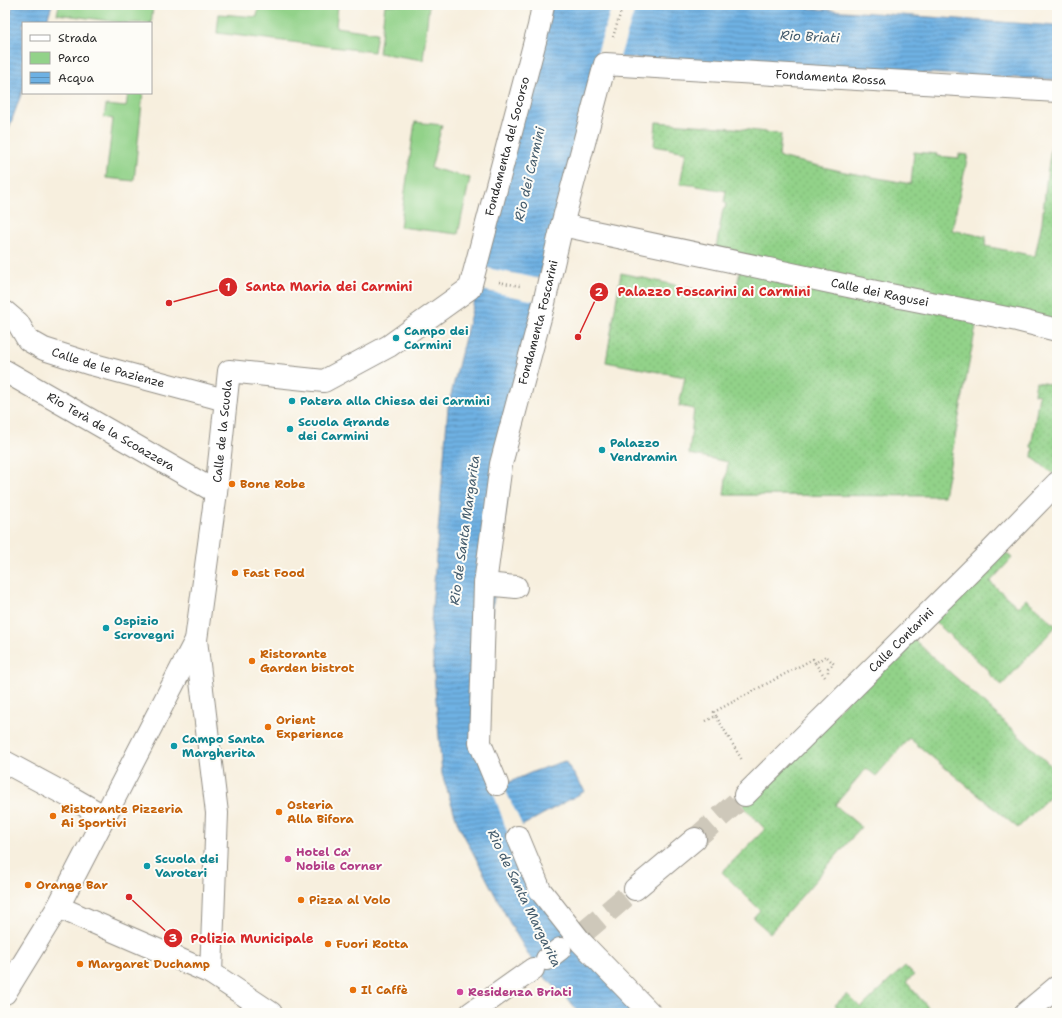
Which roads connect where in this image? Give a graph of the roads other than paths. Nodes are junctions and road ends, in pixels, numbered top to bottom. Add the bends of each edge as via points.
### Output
1 (543, 5) edge
2 (605, 64) joint
3 (1057, 91) edge
4 (562, 225) junction
5 (5, 312) edge
6 (1057, 330) edge
7 (5, 371) edge
8 (324, 381) joint
9 (225, 400) junction
10 (1057, 483) edge
11 (216, 492) junction
12 (485, 584) junction
13 (516, 587) dead end
14 (196, 640) junction
15 (5, 762) edge
16 (497, 784) dead end
17 (750, 790) tunnel mouth
18 (105, 818) junction
19 (518, 837) dead end
20 (695, 839) tunnel mouth
21 (635, 889) tunnel mouth
22 (58, 907) junction
23 (547, 959) dead end
24 (211, 973) junction
25 (1057, 987) edge
26 (5, 994) edge
27 (271, 1013) edge
28 (471, 1013) edge
29 (650, 1013) edge
30 (1026, 1013) edge

1 - 8 street, Fondamenta del Socorso via 470,288 389,346
2 - 3 street, Fondamenta Rossa
2 - 4 street, Fondamenta Foscarini
4 - 6 street, Calle dei Ragusei
4 - 12 street, Fondamenta Foscarini via 501,464
5 - 9 street, Calle de le Pazienze via 18,323 28,340 44,350
7 - 11 street, Rio Terà de la Scoazzera
8 - 9 street, Calle de la Scuola via 229,371
9 - 11 street, Calle de la Scuola
10 - 17 street, Calle Contarini
11 - 14 street
12 - 13 street
12 - 16 street, Fondamenta Foscarini via 480,743
14 - 18 street
14 - 24 street via 217,813
15 - 18 street
18 - 22 street
19 - 29 street via 540,890 580,935 581,942
20 - 21 street
22 - 24 street
22 - 26 street
23 - 28 street
24 - 27 street
25 - 30 street

